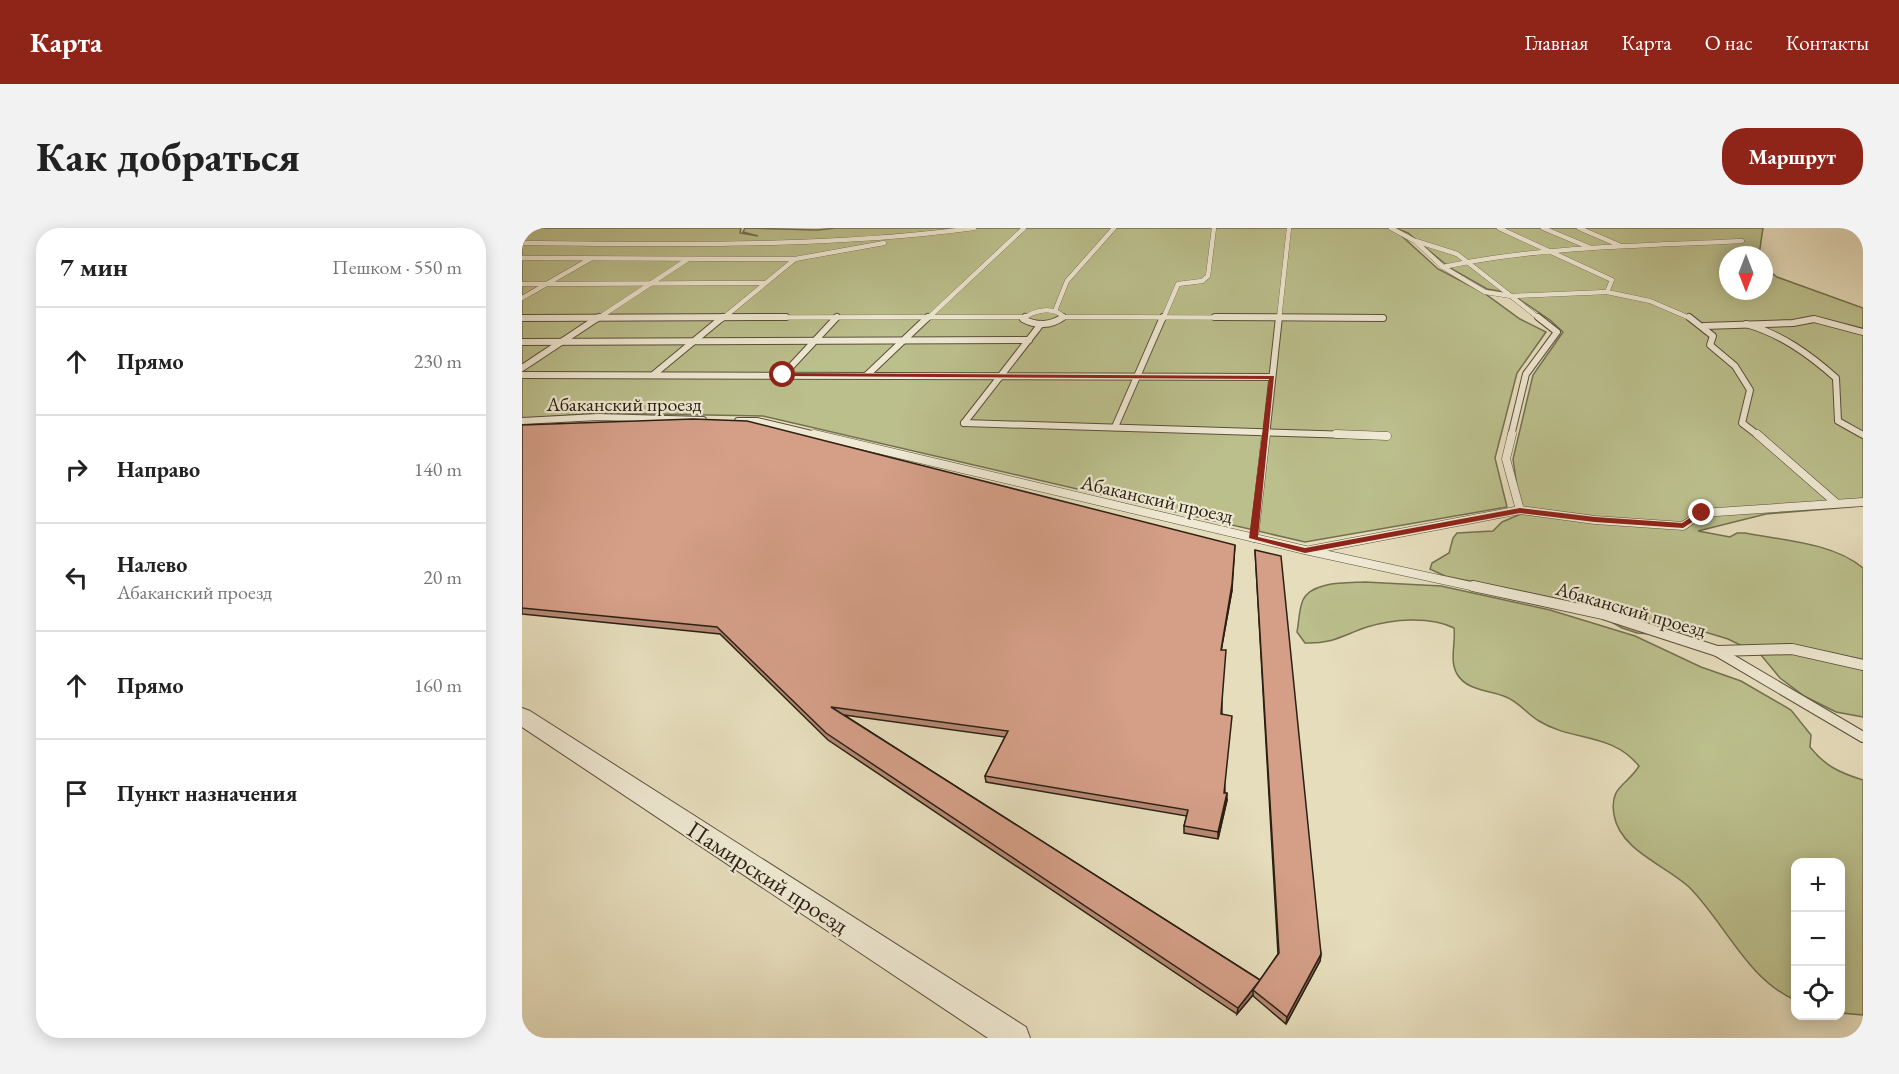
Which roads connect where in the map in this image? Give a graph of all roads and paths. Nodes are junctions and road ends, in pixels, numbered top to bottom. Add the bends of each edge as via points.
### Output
1 (975, 228) edge
2 (1024, 228) edge
3 (1114, 228) edge
4 (1214, 228) edge
5 (1289, 228) edge
6 (1391, 228) edge
7 (1499, 228) edge
8 (1543, 228) edge
9 (1579, 228) edge
10 (927, 236) junction
11 (1415, 241) junction
12 (1742, 242) dead end
13 (522, 243) edge
14 (1623, 246) junction
15 (1592, 249) junction
16 (1554, 253) junction
17 (522, 258) edge
18 (591, 258) junction
19 (689, 259) junction
20 (795, 259) junction
21 (1468, 262) junction
22 (1443, 267) junction
23 (652, 283) junction
24 (765, 283) junction
25 (522, 284) edge
26 (547, 284) junction
27 (1608, 292) junction
28 (1511, 296) junction
29 (522, 297) edge
30 (1055, 311) junction
31 (837, 317) junction
32 (928, 317) junction
33 (1023, 317) junction
34 (1064, 317) junction
35 (1164, 317) junction
36 (522, 318) edge
37 (600, 318) junction
38 (723, 318) junction
39 (1278, 318) junction
40 (1383, 318) dead end
41 (1041, 324) junction
42 (1746, 324) junction
43 (1704, 326) junction
44 (1863, 332) edge
45 (903, 340) junction
46 (1029, 340) junction
47 (694, 341) junction
48 (815, 341) junction
49 (522, 342) edge
50 (563, 342) junction
51 (522, 368) edge
52 (522, 375) edge
53 (653, 375) junction
54 (783, 375) junction
55 (867, 375) junction
56 (1002, 375) junction
57 (1138, 375) junction
58 (1272, 377) junction
59 (712, 420) edge
60 (723, 420) edge
61 (522, 421) edge
62 (1115, 427) junction
63 (1266, 432) junction
64 (1387, 435) dead end
65 (1863, 435) edge
66 (1835, 502) junction
67 (1863, 502) edge
68 (1520, 510) junction
69 (1254, 538) junction
70 (1305, 550) junction
71 (1717, 651) junction
72 (1863, 665) edge
73 (522, 716) edge
74 (1863, 737) edge
75 (1015, 1038) edge

1 - 10 lane
2 - 32 lane
3 - 30 lane via 1067,281
4 - 35 lane via 1208,276 1178,284
5 - 39 lane
6 - 11 lane
7 - 16 lane
8 - 15 lane
9 - 14 lane
10 - 13 lane via 807,243
10 - 20 lane
11 - 21 lane via 1439,246
11 - 22 lane
12 - 14 lane
14 - 15 lane
15 - 16 lane
16 - 21 lane
16 - 27 lane via 1612,280
17 - 18 lane
18 - 19 lane
18 - 26 lane
19 - 20 lane
19 - 23 lane
20 - 24 lane
21 - 22 lane
21 - 28 lane
22 - 28 lane via 1485,292
23 - 24 lane
23 - 26 lane
23 - 37 lane
24 - 38 lane
25 - 26 lane
26 - 29 lane
27 - 28 lane
27 - 43 lane via 1650,301
28 - 68 lane via 1557,332 1526,374 1506,459
30 - 33 lane via 1036,311
30 - 34 lane
31 - 32 lane
31 - 38 lane
31 - 48 lane
32 - 33 lane
32 - 45 lane
33 - 41 lane via 1029,323
34 - 35 lane
34 - 41 lane
35 - 39 lane
35 - 57 lane
36 - 37 lane
37 - 38 lane
37 - 50 lane
38 - 47 lane
39 - 40 lane
39 - 58 lane
41 - 46 lane
42 - 43 lane
42 - 44 lane via 1814,319
42 - 65 lane via 1787,339 1813,356 1836,378 1838,421
43 - 66 lane via 1713,336 1710,345 1735,366 1750,390 1742,423
45 - 46 lane
45 - 48 lane
45 - 55 lane
46 - 56 lane
47 - 48 lane
47 - 50 lane
47 - 53 lane
48 - 54 lane
49 - 50 lane
50 - 51 lane
52 - 53 lane
53 - 54 lane
54 - 55 lane
55 - 56 lane
56 - 57 lane
56 - 62 lane via 964,423
57 - 58 lane
57 - 62 lane
58 - 63 lane
59 - 61 lane, Абаканский проезд via 598,417
60 - 69 lane, Абаканский проезд via 757,421
62 - 63 lane
63 - 64 lane
63 - 69 lane
66 - 67 lane
66 - 68 lane via 1702,513 1683,526
68 - 70 lane
69 - 70 lane, Абаканский проезд
70 - 71 lane, Абаканский проезд via 1603,614
71 - 72 lane via 1792,649
71 - 74 lane, Абаканский проезд
73 - 75 street, Памирский проезд

